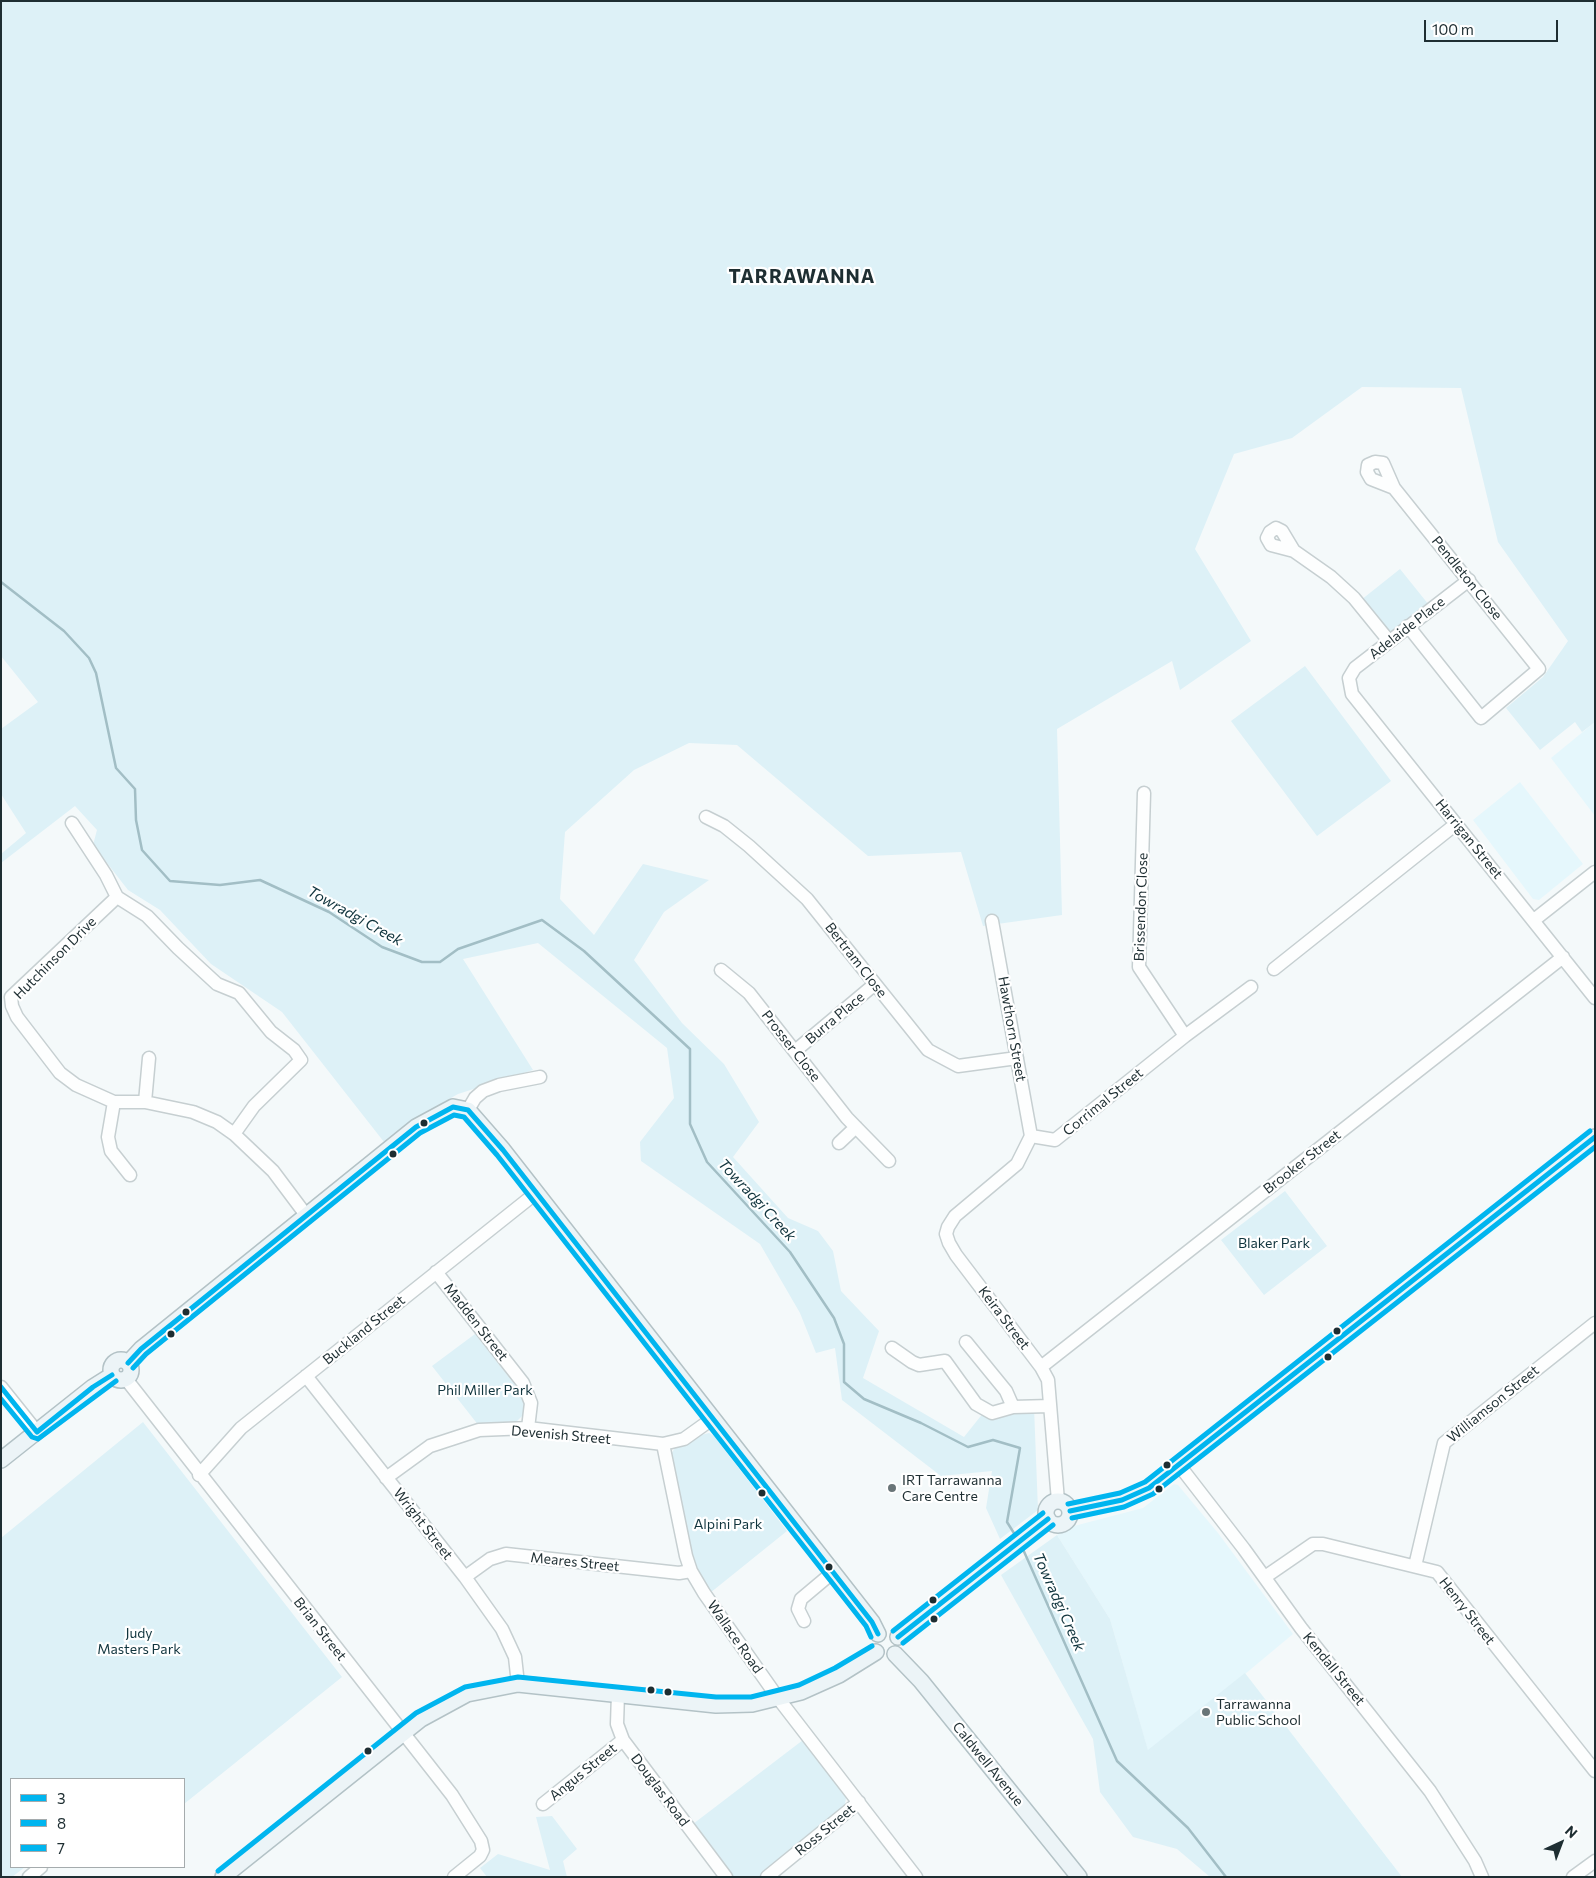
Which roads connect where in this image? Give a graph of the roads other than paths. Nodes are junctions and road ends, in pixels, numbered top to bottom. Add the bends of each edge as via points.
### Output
1 (1394, 488) dead end
2 (1294, 551) dead end
3 (1469, 580) junction
4 (1408, 626) junction
5 (1389, 641) junction
6 (1348, 678) joint
7 (1144, 793) dead end
8 (706, 817) dead end
9 (72, 823) dead end
10 (1456, 824) junction
11 (1595, 872) edge
12 (117, 897) junction
13 (1534, 920) junction
14 (992, 921) dead end
15 (1563, 957) junction
16 (1274, 969) dead end
17 (721, 970) dead end
18 (875, 984) junction
19 (1251, 988) dead end
20 (6, 995) edge
21 (1595, 998) edge
22 (1185, 1036) junction
23 (795, 1051) junction
24 (149, 1058) dead end
25 (1017, 1058) junction
26 (540, 1078) dead end
27 (114, 1102) junction
28 (145, 1102) junction
29 (468, 1110) junction
30 (856, 1127) junction
31 (234, 1134) junction
32 (1031, 1136) junction
33 (1595, 1137) edge
34 (839, 1143) dead end
35 (889, 1161) dead end
36 (130, 1175) dead end
37 (536, 1192) junction
38 (306, 1215) junction
39 (436, 1272) junction
40 (1595, 1323) edge
41 (966, 1342) dead end
42 (892, 1348) dead end
43 (1041, 1367) junction
44 (306, 1376) junction
45 (119, 1377) junction
46 (1, 1387) edge
47 (1050, 1406) junction
48 (1013, 1407) junction
49 (712, 1420) junction
50 (528, 1428) junction
51 (37, 1432) junction
52 (663, 1444) junction
53 (1, 1460) edge
54 (1179, 1465) junction
55 (199, 1475) junction
56 (386, 1478) junction
57 (1058, 1501) junction
58 (1070, 1511) junction
59 (1048, 1518) junction
60 (1415, 1566) junction
61 (691, 1571) junction
62 (832, 1573) junction
63 (464, 1577) junction
64 (1265, 1577) junction
65 (804, 1621) dead end
66 (878, 1634) junction
67 (898, 1637) junction
68 (876, 1652) junction
69 (895, 1654) junction
70 (518, 1684) junction
71 (618, 1694) junction
72 (778, 1698) junction
73 (403, 1733) junction
74 (623, 1740) junction
75 (1595, 1771) edge
76 (859, 1802) junction
77 (543, 1804) dead end
78 (1595, 1861) edge
79 (40, 1868) edge
80 (29, 1877) edge
81 (224, 1877) edge
82 (454, 1877) edge
83 (726, 1877) edge
84 (767, 1877) edge
85 (916, 1877) edge
86 (1079, 1877) edge
87 (1482, 1877) edge
88 (1573, 1877) edge

1 - 3 street, Pendleton Close
2 - 5 street via 1354,598
3 - 4 street, Adelaide Place
3 - 4 street, Pendleton Close via 1539,669 1481,718
4 - 5 street, Adelaide Place
5 - 6 street, Adelaide Place via 1355,668
6 - 10 street, Harrigan Street via 1352,694
7 - 22 street, Brissendon Close via 1139,967
8 - 18 street, Bertram Close via 724,826 749,846 807,898
9 - 12 street
10 - 13 street, Harrigan Street
10 - 16 street
11 - 13 street
12 - 20 street, Hutchinson Drive
12 - 31 street via 147,916 217,984 239,993 271,1032 294,1050 301,1060 254,1106
13 - 15 street, Harrigan Street
14 - 25 street, Hawthorn Street
15 - 21 street, Harrigan Street
15 - 43 street, Brooker Street
17 - 23 street, Prosser Close via 749,993
18 - 23 street, Burra Place
18 - 25 street, Bertram Close via 928,1050 958,1066
19 - 22 street, Corrimal Street
20 - 27 street, Hutchinson Drive via 17,1017 60,1073 76,1085
22 - 32 street, Corrimal Street via 1055,1140
23 - 30 street, Prosser Close
24 - 28 street
25 - 32 street, Hawthorn Street
26 - 29 street via 484,1091
27 - 28 street, Hutchinson Drive
27 - 36 street via 108,1137 111,1151
28 - 31 street, Hutchinson Drive via 194,1112
29 - 37 main road
29 - 38 main road via 453,1107 416,1127
30 - 34 street
30 - 35 street, Prosser Close
31 - 38 street, Hutchinson Drive via 273,1171
32 - 43 street, Keira Street via 1017,1164 955,1216 946,1234 956,1255
33 - 54 main road
37 - 39 street, Buckland Street
37 - 49 main road
38 - 45 main road via 141,1349 128,1362 131,1373
39 - 44 street, Buckland Street
39 - 50 street, Madden Street via 523,1383 531,1402
40 - 60 street, Williamson Street via 1444,1443
41 - 48 street via 1006,1390
42 - 48 street via 919,1365 945,1362 976,1404 992,1413
43 - 47 street, Keira Street via 1048,1380
44 - 55 street, Buckland Street via 241,1428
44 - 56 street, Wright Street
45 - 51 main road via 93,1386
45 - 55 street, Brian Street
46 - 51 street
47 - 48 street
47 - 57 street, Keira Street
49 - 52 street, Devenish Street via 684,1439
49 - 62 main road
50 - 52 street, Devenish Street
50 - 56 street, Devenish Street via 479,1430 430,1446
51 - 53 main road
52 - 61 street, Wallace Road
54 - 58 main road via 1134,1496
54 - 64 street, Kendall Street
55 - 73 street, Brian Street
56 - 63 street, Wright Street
57 - 58 main road via 1067,1505
57 - 59 main road via 1048,1508
58 - 59 main road via 1062,1524 1054,1524
59 - 67 main road
60 - 64 street, Henry Street via 1313,1544
60 - 75 street, Henry Street via 1437,1572
61 - 63 street, Meares Street via 679,1573 506,1554
61 - 72 street, Wallace Road
62 - 65 street via 800,1599 798,1609
62 - 66 main road
63 - 70 street, Wright Street via 510,1644
64 - 87 street, Kendall Street via 1301,1628 1430,1791
66 - 67 main road via 890,1632
66 - 68 main road via 873,1644
67 - 69 main road via 899,1646
68 - 69 main road via 886,1657
68 - 72 main road via 839,1675 801,1692
69 - 86 main road, Caldwell Avenue via 922,1681
70 - 71 main road
70 - 73 main road via 456,1698
71 - 72 main road via 716,1705 752,1704
71 - 74 street, Douglas Road via 617,1724
72 - 76 street, Wallace Road
73 - 81 main road
73 - 82 street, Brian Street via 444,1783 481,1841 483,1850 480,1856
74 - 77 street, Angus Street
74 - 83 street, Douglas Road
76 - 84 street, Ross Street
76 - 85 street, Wallace Road
78 - 88 street
79 - 80 street

